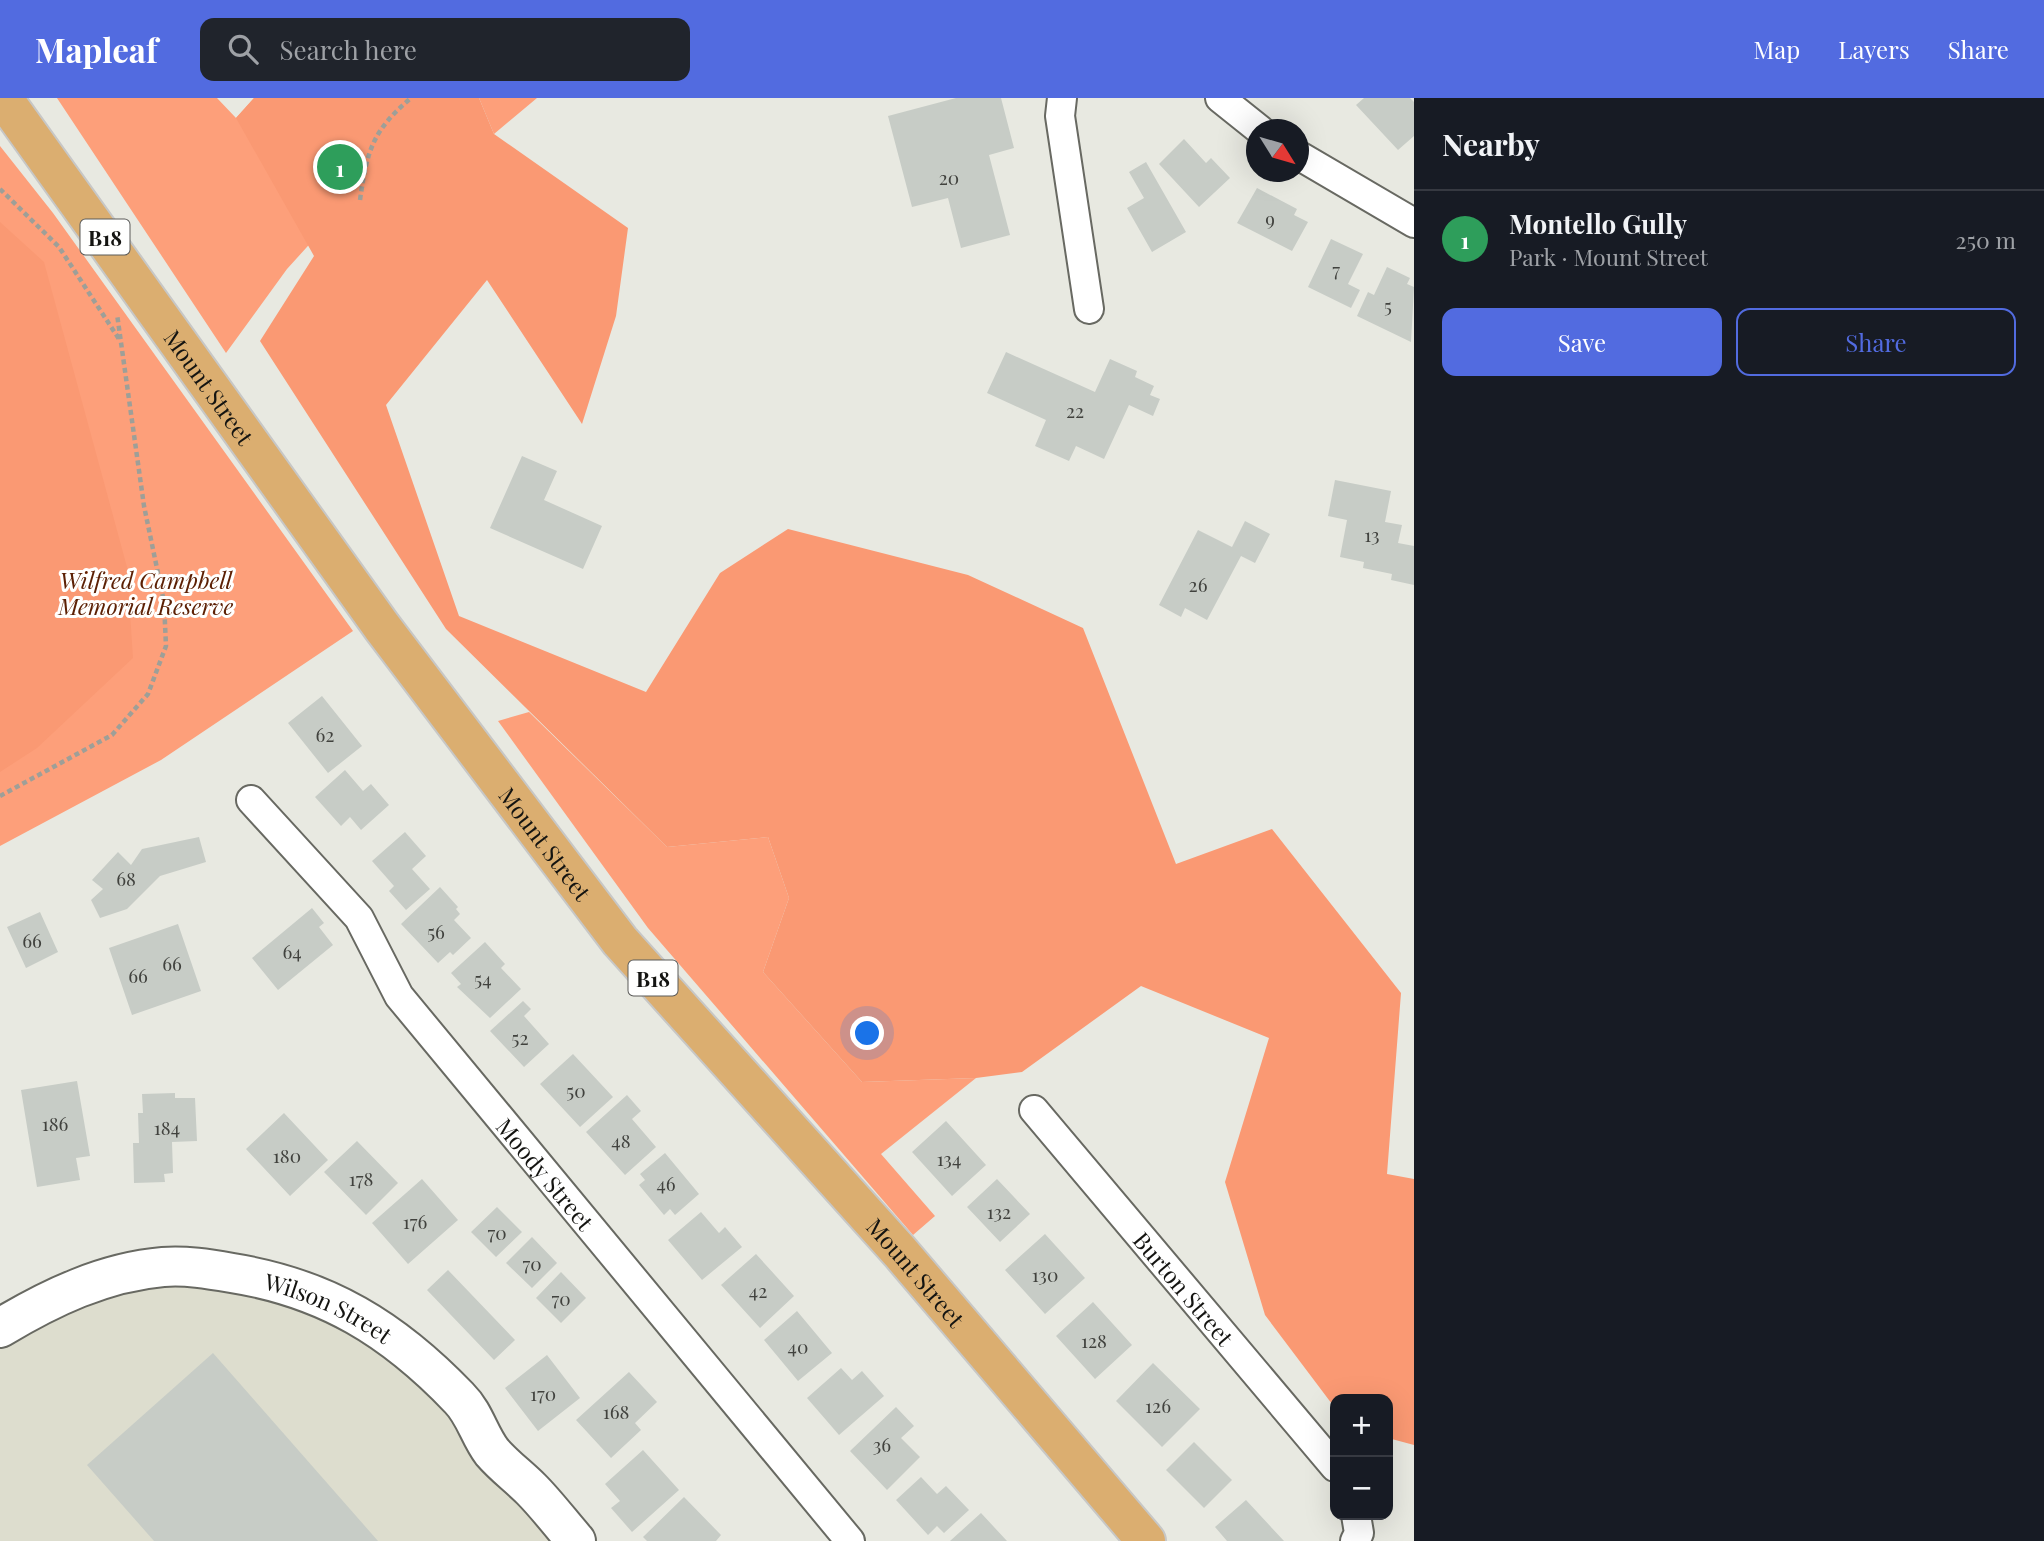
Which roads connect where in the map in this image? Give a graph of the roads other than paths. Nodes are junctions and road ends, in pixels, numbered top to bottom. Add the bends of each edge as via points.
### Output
1 (3, 98) edge
2 (1062, 98) edge
3 (1220, 98) edge
4 (1246, 119) edge
5 (1309, 161) edge
6 (1414, 223) edge
7 (1089, 309) dead end
8 (251, 800) dead end
9 (1034, 1110) dead end
10 (0, 1328) edge
11 (1330, 1461) edge
12 (1357, 1520) edge
13 (576, 1541) edge
14 (850, 1541) edge
15 (1146, 1541) edge
16 (1355, 1541) edge

1 - 15 highway, Mount Street / B18 via 382,627 620,941 900,1252
2 - 7 street via 1060,116
3 - 4 street
5 - 6 street
8 - 14 street, Moody Street via 359,918 399,996
9 - 11 street, Burton Street
10 - 13 street, Wilson Street via 48,1300 108,1278 163,1267 248,1275 319,1295 385,1333 451,1389 472,1413 491,1450
12 - 16 street

